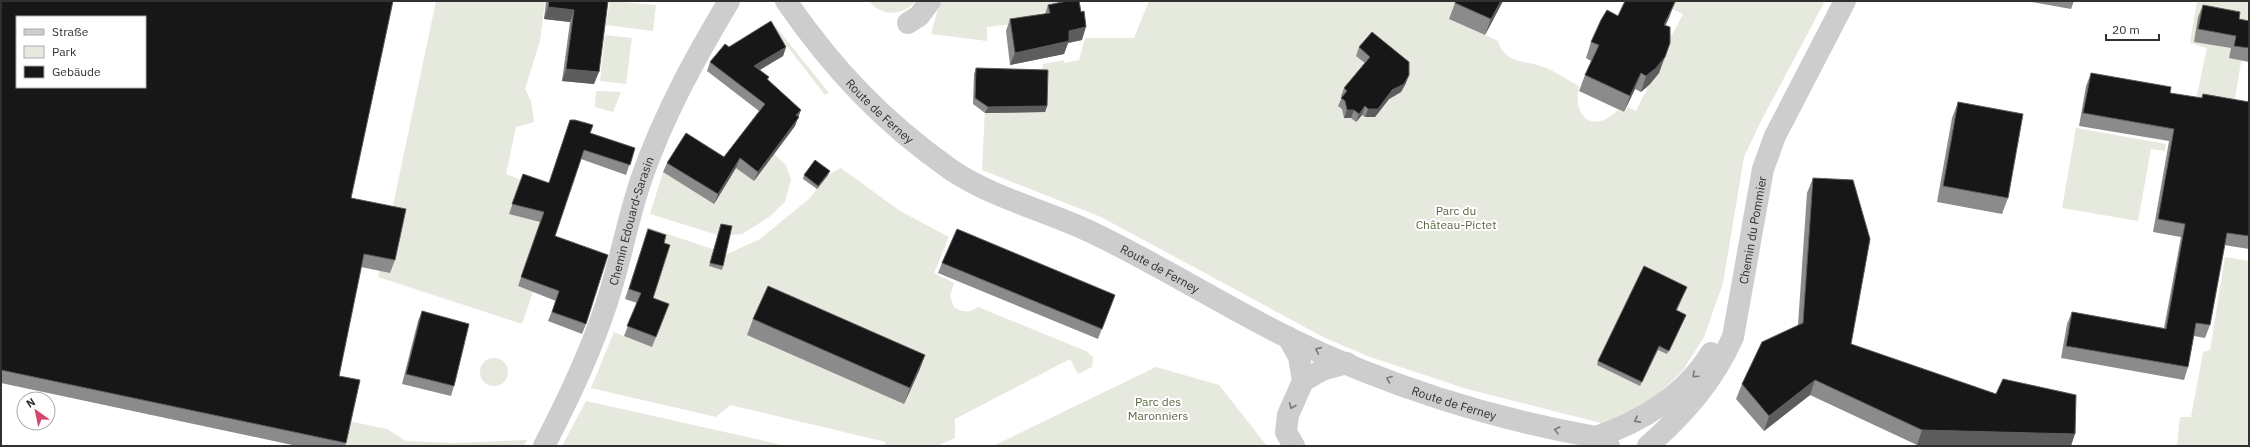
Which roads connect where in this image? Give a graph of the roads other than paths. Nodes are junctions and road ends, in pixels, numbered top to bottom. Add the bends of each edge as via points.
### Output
1 (729, 1) edge
2 (786, 1) edge
3 (930, 1) edge
4 (1845, 1) edge
5 (908, 23) dead end
6 (1738, 308) junction
7 (1288, 337) junction
8 (1347, 363) junction
9 (1303, 380) junction
10 (1602, 442) edge
11 (544, 446) edge
12 (1294, 446) edge
13 (1648, 446) edge

1 - 11 street, Chemin Edouard-Sarasin via 678,92 653,149 635,199 607,304 594,340
2 - 7 street, Route de Ferney via 851,86 897,128 949,168 996,193 1091,232
3 - 5 street via 919,16
4 - 6 street, Chemin du Pommier via 1775,136 1763,169
6 -> 10 street via 1702,368 1675,394
6 - 13 street, Chemin du Pommier via 1733,337 1714,375 1689,407
8 -> 7 street, Route de Ferney
7 - 9 street via 1299,357
8 - 9 street via 1322,370
10 -> 8 street, Route de Ferney via 1463,406
9 -> 12 street via 1288,416 1286,432

